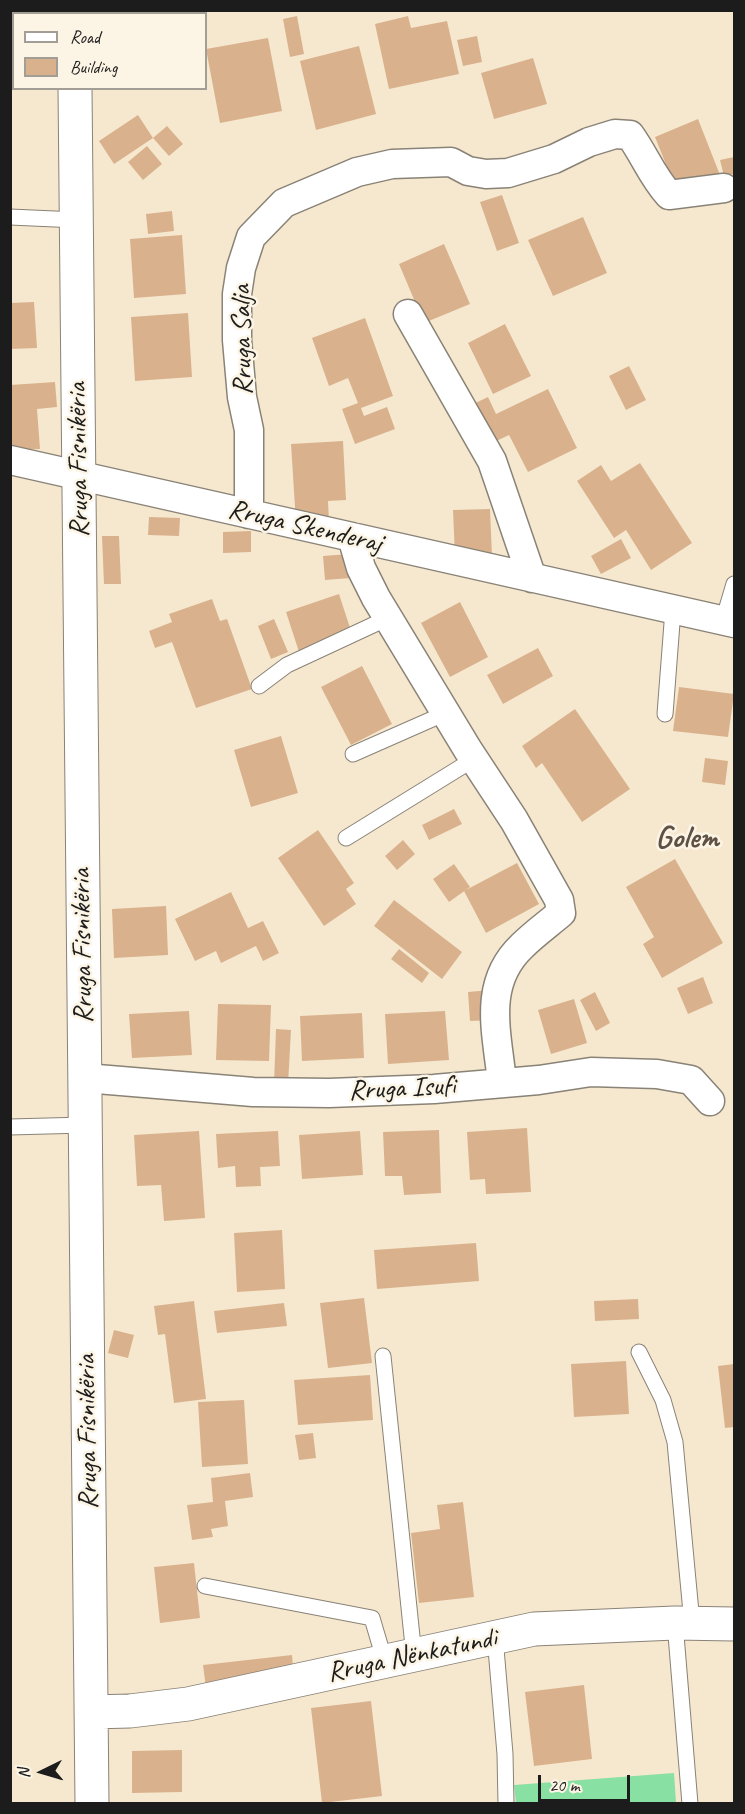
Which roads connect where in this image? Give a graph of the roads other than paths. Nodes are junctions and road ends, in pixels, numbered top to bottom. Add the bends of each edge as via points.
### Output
1 (75, 90) edge
2 (724, 188) dead end
3 (10, 217) edge
4 (77, 220) junction
5 (408, 314) dead end
6 (10, 460) edge
7 (79, 475) junction
8 (249, 514) junction
9 (352, 537) junction
10 (532, 578) junction
11 (735, 584) edge
12 (674, 610) junction
13 (387, 618) junction
14 (729, 622) edge
15 (259, 686) dead end
16 (446, 713) junction
17 (665, 714) dead end
18 (353, 754) dead end
19 (474, 759) junction
20 (346, 838) dead end
21 (85, 1078) junction
22 (502, 1082) junction
23 (710, 1101) dead end
24 (85, 1125) junction
25 (10, 1127) edge
26 (639, 1352) dead end
27 (383, 1356) dead end
28 (205, 1586) dead end
29 (683, 1623) junction
30 (735, 1624) edge
31 (495, 1637) junction
32 (399, 1659) junction
33 (91, 1712) junction
34 (92, 1803) edge
35 (506, 1803) edge
36 (690, 1803) edge

1 - 4 street, Rruga Fisnikëria
2 - 8 street, Rruga Salja via 669,195 655,179 630,135 615,134 508,173 468,171 451,162 392,164 357,172 284,203 251,237 237,294 242,397 249,430
3 - 4 lane
4 - 7 street, Rruga Fisnikëria
5 - 10 street via 492,461
6 - 7 street, Rruga Skenderaj
7 - 8 street, Rruga Skenderaj
7 - 21 street, Rruga Fisnikëria
8 - 9 street, Rruga Skenderaj
9 - 10 street, Rruga Skenderaj
9 - 13 street via 361,568
10 - 12 street, Rruga Skenderaj
11 - 14 lane
12 - 14 street, Rruga Skenderaj
12 - 17 lane
13 - 15 lane via 287,665
13 - 16 street
16 - 18 lane
16 - 19 street
19 - 20 lane
19 - 22 street via 514,820 559,900 561,913 520,947 502,970 494,1002
21 - 22 street, Rruga Isufi via 329,1093
21 - 24 street, Rruga Fisnikëria
22 - 23 street, Rruga Isufi via 591,1072 657,1074 691,1080
24 - 25 lane
24 - 33 street, Rruga Fisnikëria
26 - 29 lane via 663,1400 675,1442
27 - 32 lane
28 - 32 lane via 372,1618
29 - 30 street, Rruga Nënkatundi
29 - 31 street, Rruga Nënkatundi via 534,1629
29 - 36 lane
31 - 32 street, Rruga Nënkatundi
31 - 35 lane
32 - 33 street, Rruga Nënkatundi via 188,1704
33 - 34 street, Rruga Fisnikëria

